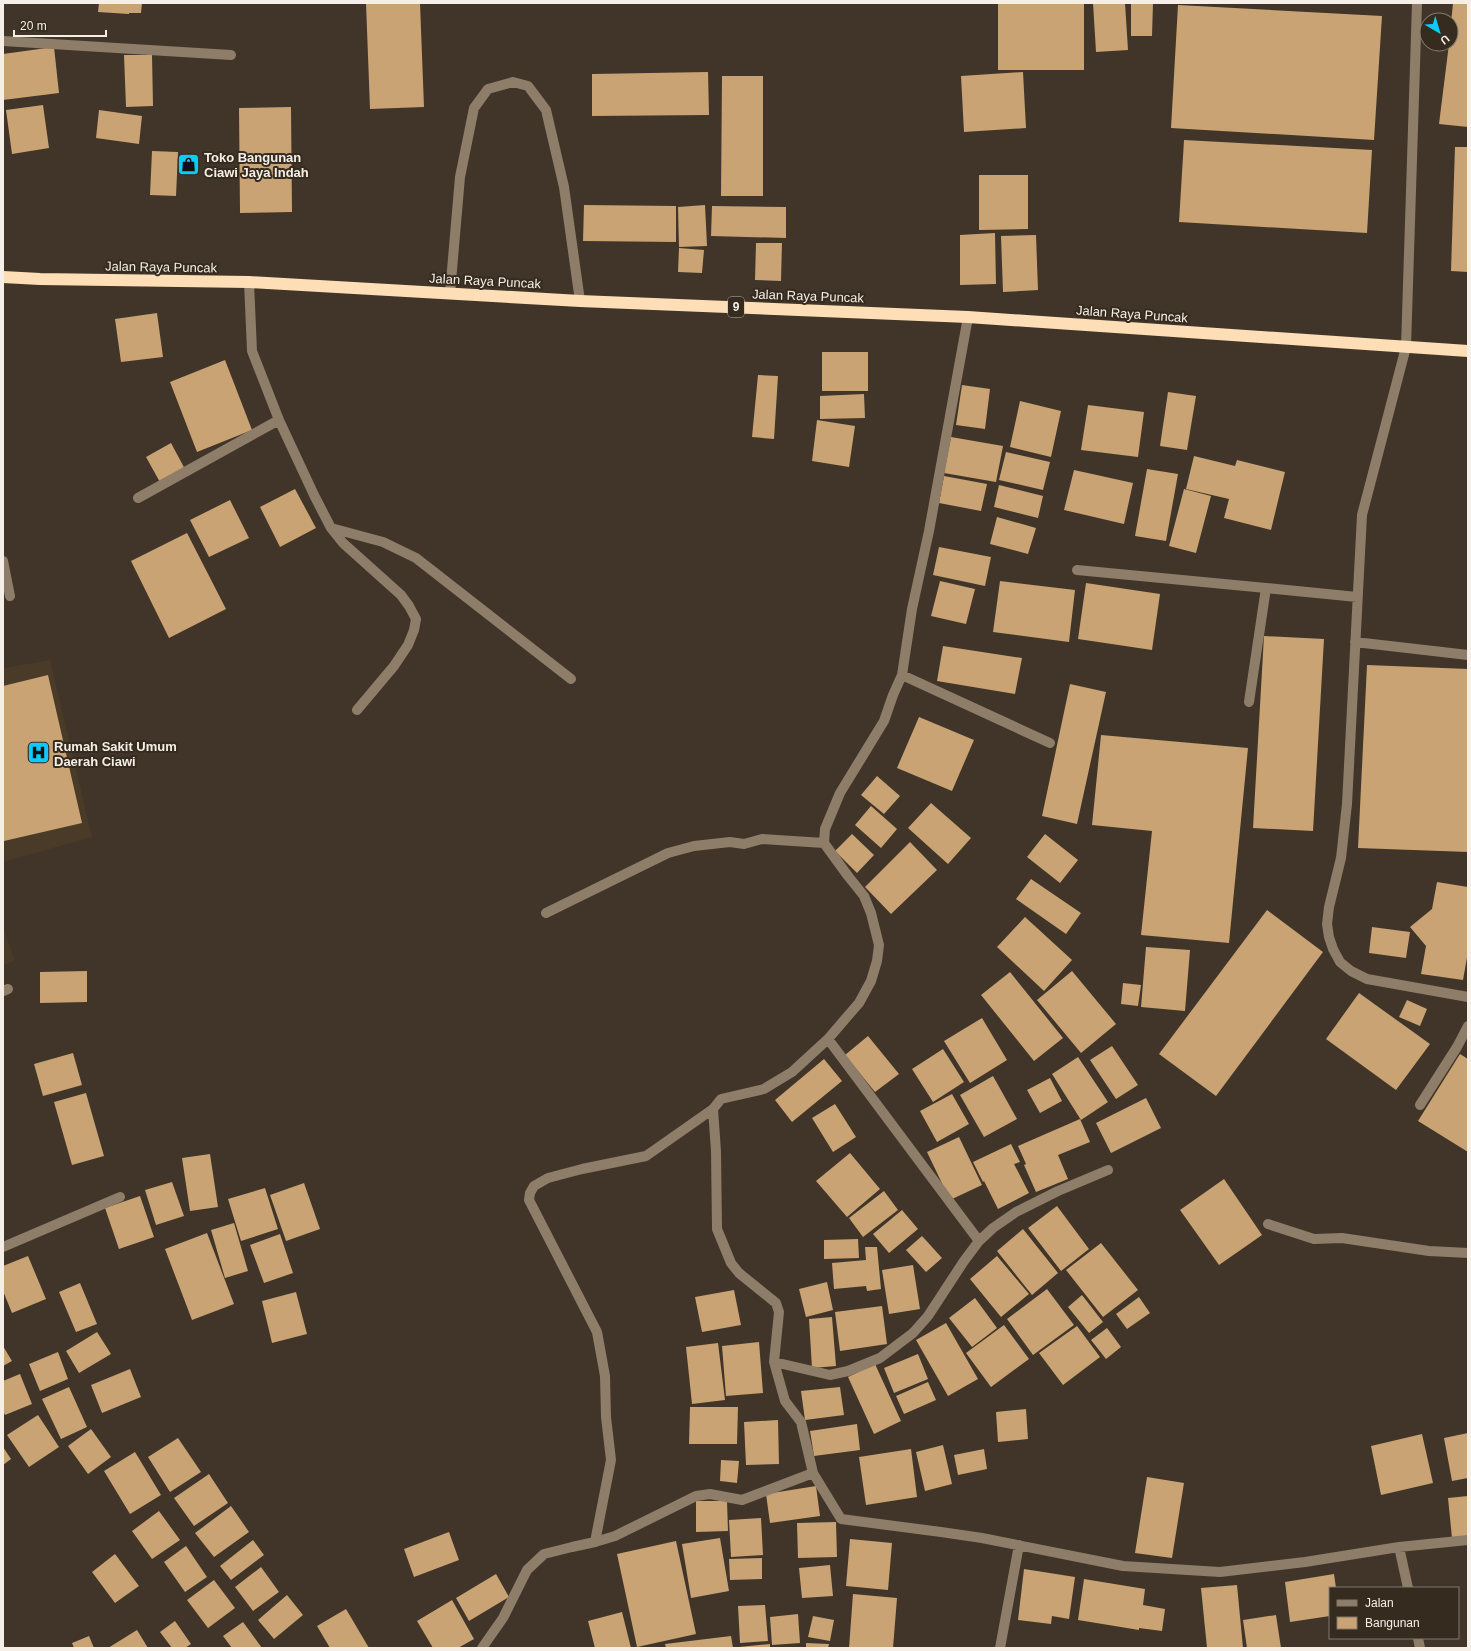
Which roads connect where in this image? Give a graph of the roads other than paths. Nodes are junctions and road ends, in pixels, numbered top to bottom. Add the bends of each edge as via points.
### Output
1 (1417, 3) edge
2 (3, 41) edge
3 (231, 55) dead end
4 (3, 277) edge
5 (248, 282) junction
6 (450, 293) junction
7 (580, 301) junction
8 (968, 317) junction
9 (1406, 347) junction
10 (1468, 351) edge
11 (279, 420) junction
12 (138, 498) dead end
13 (331, 528) junction
14 (3, 561) edge
15 (1077, 570) dead end
16 (1266, 588) junction
17 (10, 596) dead end
18 (1357, 597) junction
19 (1355, 642) junction
20 (1468, 655) edge
21 (902, 675) junction
22 (571, 679) dead end
23 (1249, 702) dead end
24 (357, 710) dead end
25 (1050, 743) dead end
26 (824, 843) junction
27 (546, 914) dead end
28 (1468, 997) edge
29 (1468, 1026) edge
30 (828, 1039) junction
31 (1420, 1105) dead end
32 (713, 1109) junction
33 (1108, 1170) dead end
34 (120, 1197) dead end
35 (1268, 1224) dead end
36 (980, 1241) junction
37 (3, 1247) edge
38 (1468, 1253) edge
39 (774, 1362) junction
40 (812, 1473) junction
41 (1468, 1540) edge
42 (595, 1542) junction
43 (1019, 1545) junction
44 (1399, 1547) junction
45 (1408, 1587) edge
46 (482, 1648) edge
47 (1000, 1648) edge

1 - 9 street
2 - 3 street
4 - 5 highway, Jalan Raya Puncak / 9
5 - 6 highway, Jalan Raya Puncak / 9
5 - 11 street via 252,351
6 - 7 highway, Jalan Raya Puncak / 9
6 - 7 street via 460,177 474,108 488,89 513,82 528,86 546,110 564,187
7 - 8 highway, Jalan Raya Puncak / 9
8 - 9 highway, Jalan Raya Puncak / 9
8 - 21 street via 929,531 912,609
9 - 10 highway, Jalan Raya Puncak / 9
9 - 18 street via 1362,516
11 - 12 street
11 - 13 street
13 - 22 street via 384,542 416,558
13 - 24 street via 343,543 401,595 416,619 408,646
14 - 17 street
15 - 16 street
16 - 18 street
16 - 23 street
18 - 19 street
19 - 20 street
19 - 28 street via 1347,804 1340,858 1329,907 1329,937 1340,962 1367,979
21 - 25 street
21 - 26 street via 884,721 840,793 825,829
26 - 27 street via 762,839 744,844 730,842 694,846 668,853
26 - 30 street via 864,896 872,913 879,945 871,981 859,1003
29 - 31 street
30 - 32 street via 778,1082 764,1089 721,1099
30 - 36 street
32 - 39 street via 718,1229 731,1263 776,1303 779,1312
32 - 42 street via 646,1156 548,1178 534,1186 530,1192 529,1200 597,1332 605,1376 611,1460
33 - 36 street via 1016,1212
34 - 37 street
35 - 38 street via 1314,1239 1342,1238 1429,1251
36 - 39 street via 928,1316 913,1333 880,1358 848,1371 830,1375
39 - 40 street via 785,1401 801,1422
40 - 42 street via 742,1500 710,1494 696,1496 630,1529
40 - 43 street via 841,1519
41 - 44 street
42 - 46 street via 552,1551 534,1562
43 - 44 street via 1123,1566 1220,1572
43 - 47 street
44 - 45 street

